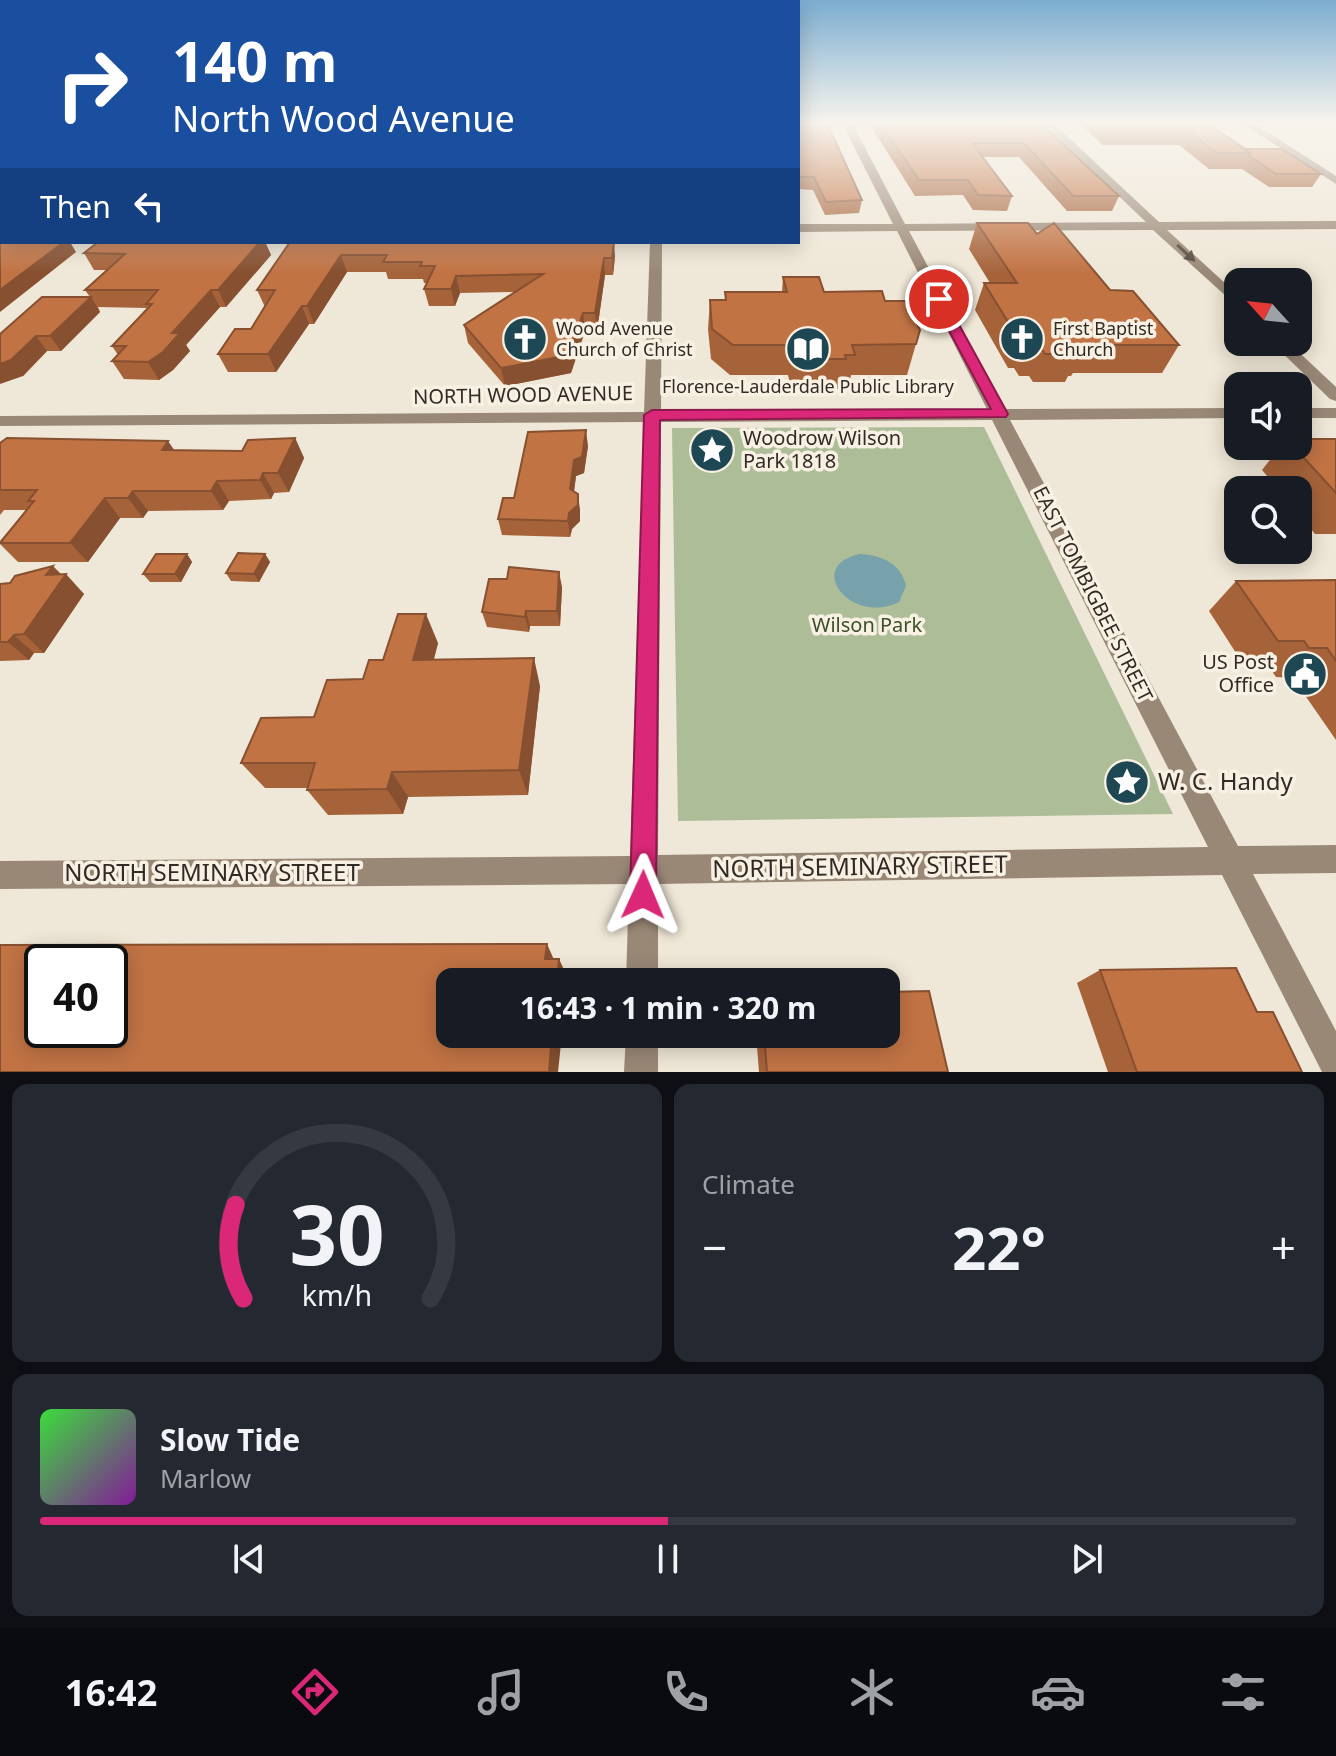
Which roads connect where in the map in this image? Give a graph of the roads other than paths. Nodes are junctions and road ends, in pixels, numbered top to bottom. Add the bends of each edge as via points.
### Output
1 (873, 173) edge
2 (1100, 173) edge
3 (1336, 225) edge
4 (1157, 226) junction
5 (901, 227) junction
6 (800, 228) edge
7 (656, 244) edge
8 (1224, 290) edge
9 (1294, 356) edge
10 (1336, 396) edge
11 (1224, 413) edge
12 (1312, 413) edge
13 (1336, 413) edge
14 (1001, 414) junction
15 (652, 415) junction
16 (0, 421) edge
17 (1336, 859) edge
18 (1230, 861) junction
19 (643, 870) junction
20 (0, 875) edge
21 (642, 968) edge
22 (642, 1048) edge
23 (1336, 1065) edge
24 (641, 1072) edge

1 - 5 street, EAST TOMBIGBEE STREET
2 - 4 street
3 - 4 street
4 - 5 street
4 -> 8 street
5 - 6 street
5 - 14 street, EAST TOMBIGBEE STREET
7 - 15 street
9 - 10 street
11 - 14 street, NORTH WOOD AVENUE
12 - 13 street
14 - 15 street, NORTH WOOD AVENUE
14 - 18 street, EAST TOMBIGBEE STREET
15 - 16 street, NORTH WOOD AVENUE
15 - 19 street
17 - 18 street, NORTH SEMINARY STREET
18 - 19 street, NORTH SEMINARY STREET
18 - 23 street, EAST TOMBIGBEE STREET
19 - 20 street, NORTH SEMINARY STREET
19 - 21 street
22 - 24 street

